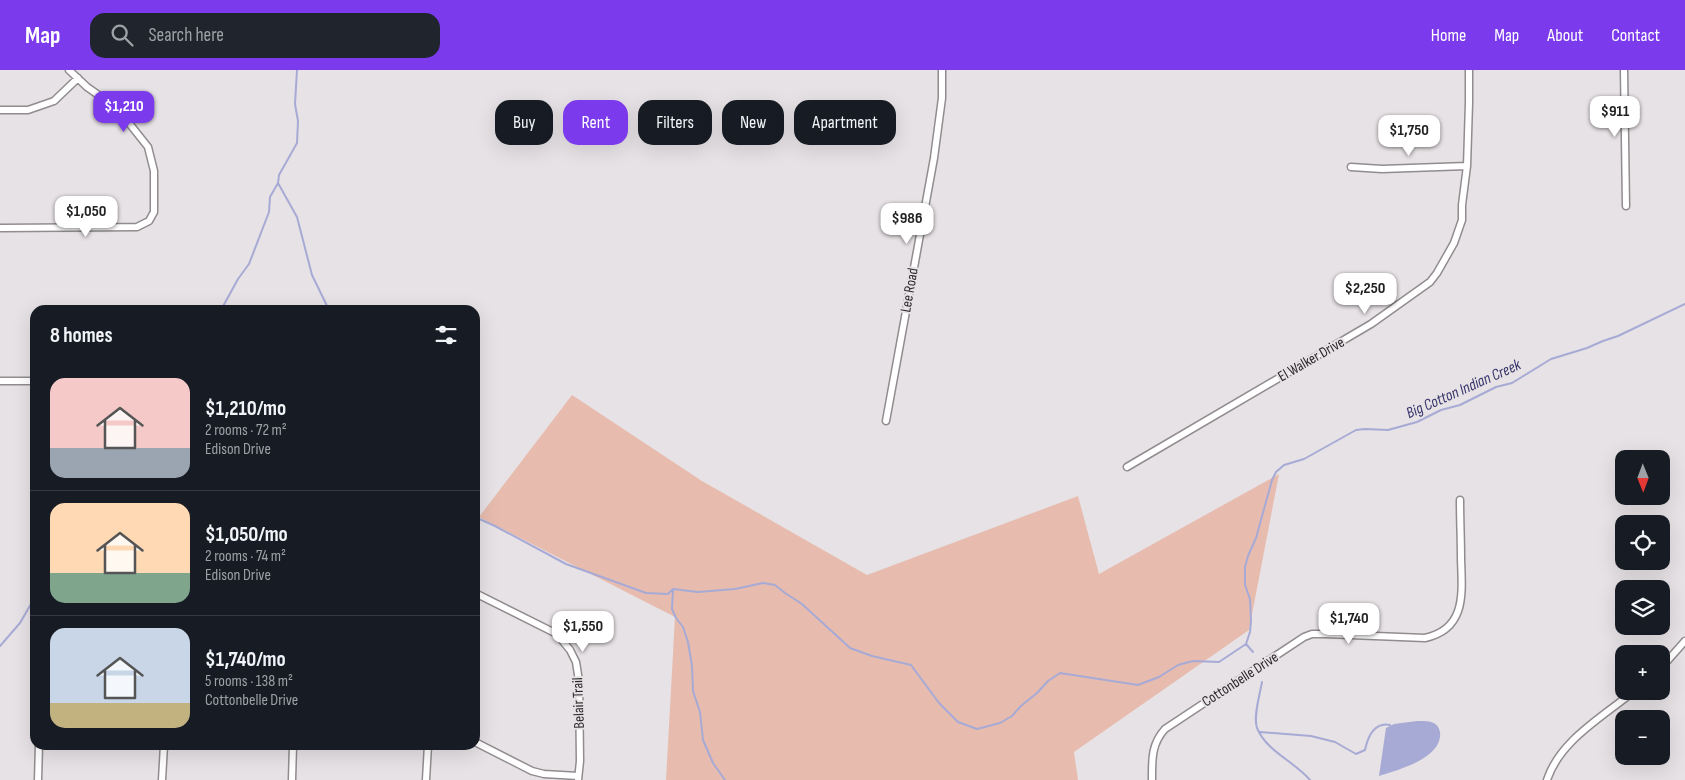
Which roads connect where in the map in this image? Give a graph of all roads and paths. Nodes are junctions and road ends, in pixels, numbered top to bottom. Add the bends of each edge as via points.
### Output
1 (69, 70) edge
2 (942, 70) edge
3 (1469, 70) edge
4 (1624, 70) edge
5 (78, 78) junction
6 (0, 110) edge
7 (1467, 166) junction
8 (1352, 167) dead end
9 (1626, 206) dead end
10 (0, 228) edge
11 (0, 381) edge
12 (30, 381) edge
13 (886, 421) dead end
14 (1127, 467) dead end
15 (1460, 500) dead end
16 (480, 596) edge
17 (1685, 642) edge
18 (1670, 658) edge
19 (1623, 700) edge
20 (480, 745) edge
21 (39, 750) edge
22 (164, 750) edge
23 (293, 750) edge
24 (428, 750) edge
25 (578, 778) edge
26 (38, 780) edge
27 (162, 780) edge
28 (292, 780) edge
29 (426, 780) edge
30 (1152, 780) edge
31 (1547, 780) edge

1 - 5 street
2 - 13 street, Lee Road via 942,98 934,158
3 - 7 street, El Walker Drive
4 - 9 street
5 - 6 street via 54,101 28,110
5 - 10 street via 117,108 148,147 154,171 154,212 149,221 137,227
7 - 8 street
7 - 14 street, El Walker Drive via 1462,220 1454,243 1430,282 1371,324
11 - 12 street
15 - 30 street, Cottonbelle Drive via 1462,595 1457,615 1449,626 1425,638 1325,634 1304,637 1164,729 1154,748
16 - 25 street, Belair Trail via 557,634 570,650 579,681
17 - 18 street
19 - 31 street via 1569,744
20 - 25 street via 532,771
21 - 26 street
22 - 27 street
23 - 28 street
24 - 29 street

